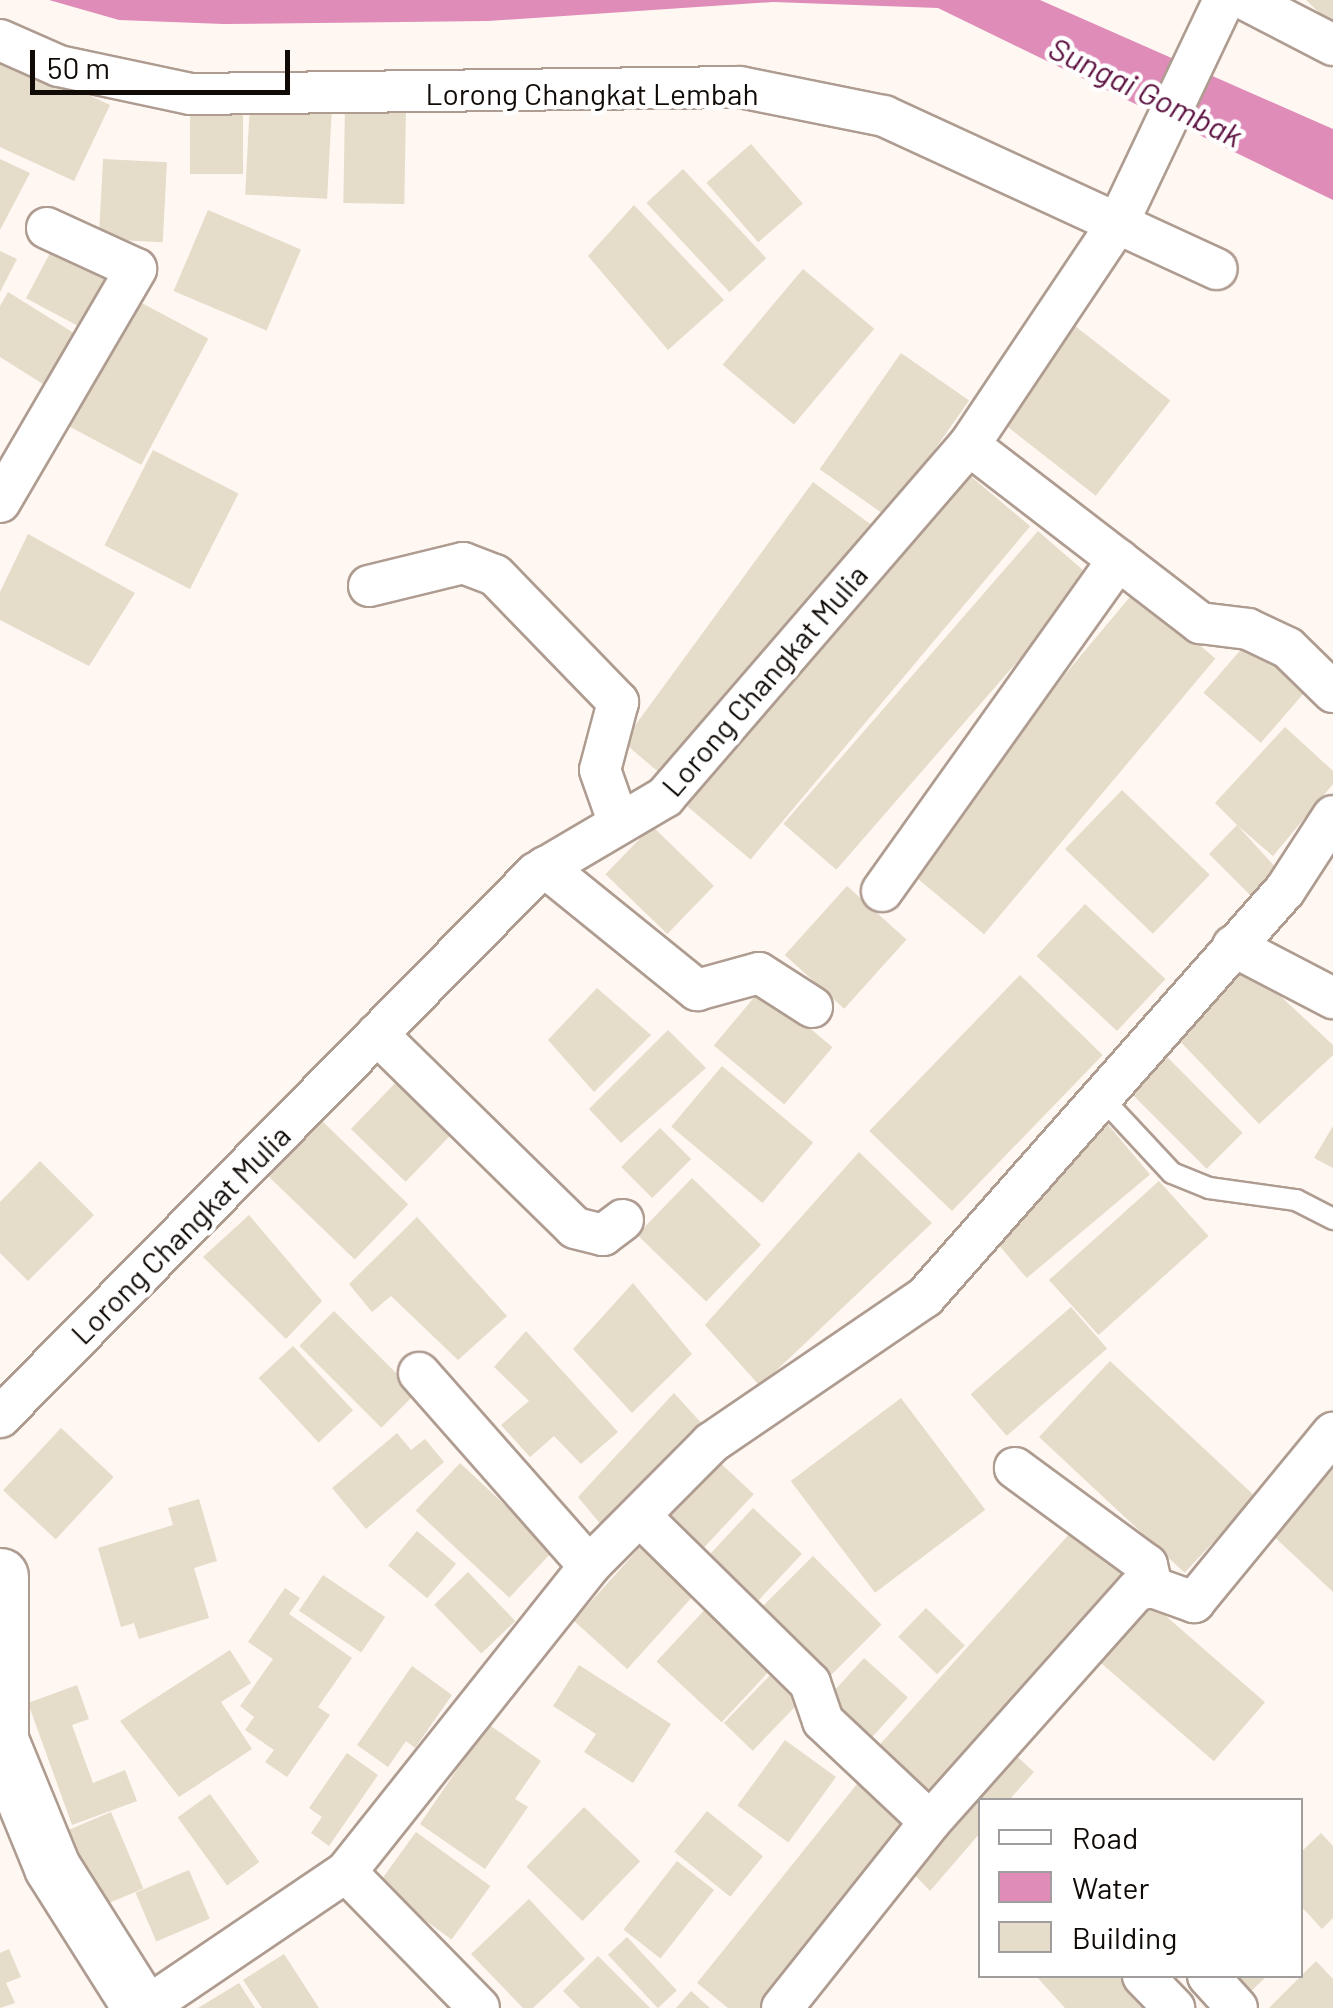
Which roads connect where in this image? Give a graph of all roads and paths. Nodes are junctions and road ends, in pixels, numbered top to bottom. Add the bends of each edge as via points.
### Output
1 (1224, 0) edge
2 (1246, 0) edge
3 (0, 40) edge
4 (1333, 45) edge
5 (1125, 210) junction
6 (47, 228) dead end
7 (1216, 269) dead end
8 (969, 445) junction
9 (0, 502) edge
10 (1118, 560) junction
11 (368, 586) dead end
12 (1333, 692) edge
13 (1333, 816) edge
14 (619, 824) junction
15 (544, 868) junction
16 (882, 891) dead end
17 (1232, 946) junction
18 (1333, 998) edge
19 (812, 1007) dead end
20 (377, 1034) junction
21 (1103, 1099) junction
22 (1333, 1219) edge
23 (623, 1220) dead end
24 (418, 1372) dead end
25 (0, 1417) edge
26 (1333, 1433) edge
27 (1016, 1468) dead end
28 (640, 1516) junction
29 (589, 1566) junction
30 (0, 1576) edge
31 (1152, 1587) junction
32 (0, 1739) edge
33 (930, 1822) junction
34 (346, 1872) junction
35 (1144, 1978) edge
36 (1210, 1978) edge
37 (143, 2008) edge
38 (480, 2008) edge
39 (782, 2008) edge
40 (1174, 2008) edge
41 (1237, 2008) edge

1 - 5 street, Lorong Changkat Mulia
2 - 4 street
3 - 5 street, Lorong Changkat Lembah via 59,66 191,94 740,86 884,116
5 - 7 street, Lorong Changkat Lembah
5 - 8 street, Lorong Changkat Mulia
6 - 9 street via 136,269
8 - 10 street
8 - 14 street, Lorong Changkat Mulia via 665,797
10 - 12 street via 1200,623 1248,629 1288,648
10 - 16 street
11 - 14 street via 463,562 495,575 618,702 600,770
13 - 17 street via 1285,890
14 - 15 street, Lorong Changkat Mulia
15 - 19 street via 697,990 759,973
15 - 20 street, Lorong Changkat Mulia
17 - 18 street
17 - 21 street
20 - 23 street via 574,1228 603,1235
20 - 25 street, Lorong Changkat Mulia
21 - 22 lane via 1172,1173 1209,1188 1296,1200
21 - 28 street via 925,1297 710,1443
24 - 29 street
26 - 31 street via 1194,1602
27 - 31 street via 1147,1566
28 - 29 street
28 - 33 street via 810,1683 823,1721
29 - 34 street
30 - 32 street
31 - 33 street via 1137,1590
32 - 37 street via 52,1867
33 - 39 street
34 - 37 street
34 - 38 street
35 - 40 street
36 - 41 street

